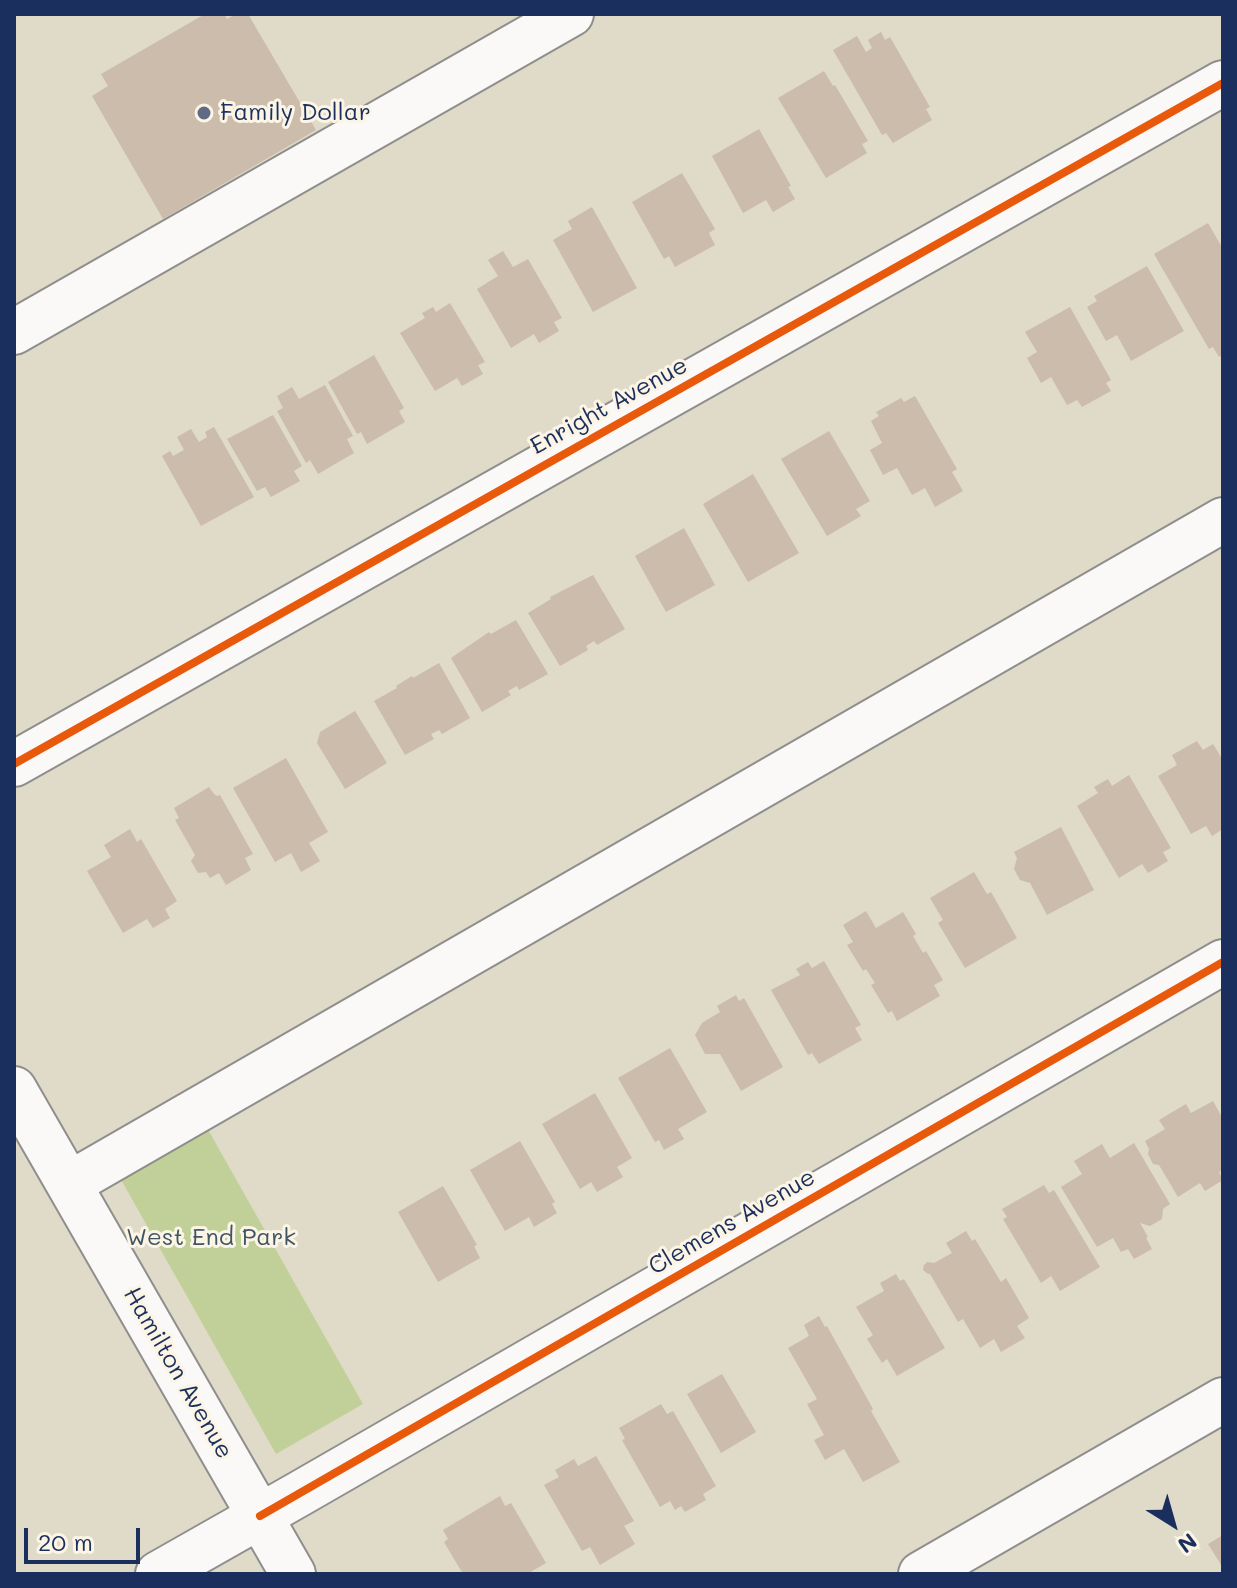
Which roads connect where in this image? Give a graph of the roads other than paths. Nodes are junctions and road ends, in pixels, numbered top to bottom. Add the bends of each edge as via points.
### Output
1 (571, 14) edge
2 (1223, 83) edge
3 (14, 332) edge
4 (1223, 520) edge
5 (14, 764) edge
6 (1223, 962) edge
7 (14, 1089) edge
8 (69, 1184) junction
9 (1223, 1400) edge
10 (260, 1516) junction
11 (158, 1574) edge
12 (293, 1574) edge
13 (921, 1574) edge

1 - 3 street
2 - 5 street, Enright Avenue
4 - 8 street
6 - 10 street, Clemens Avenue
7 - 8 street, Hamilton Avenue
8 - 10 street, Hamilton Avenue
9 - 13 street
10 - 11 street, Clemens Avenue
10 - 12 street, Hamilton Avenue

